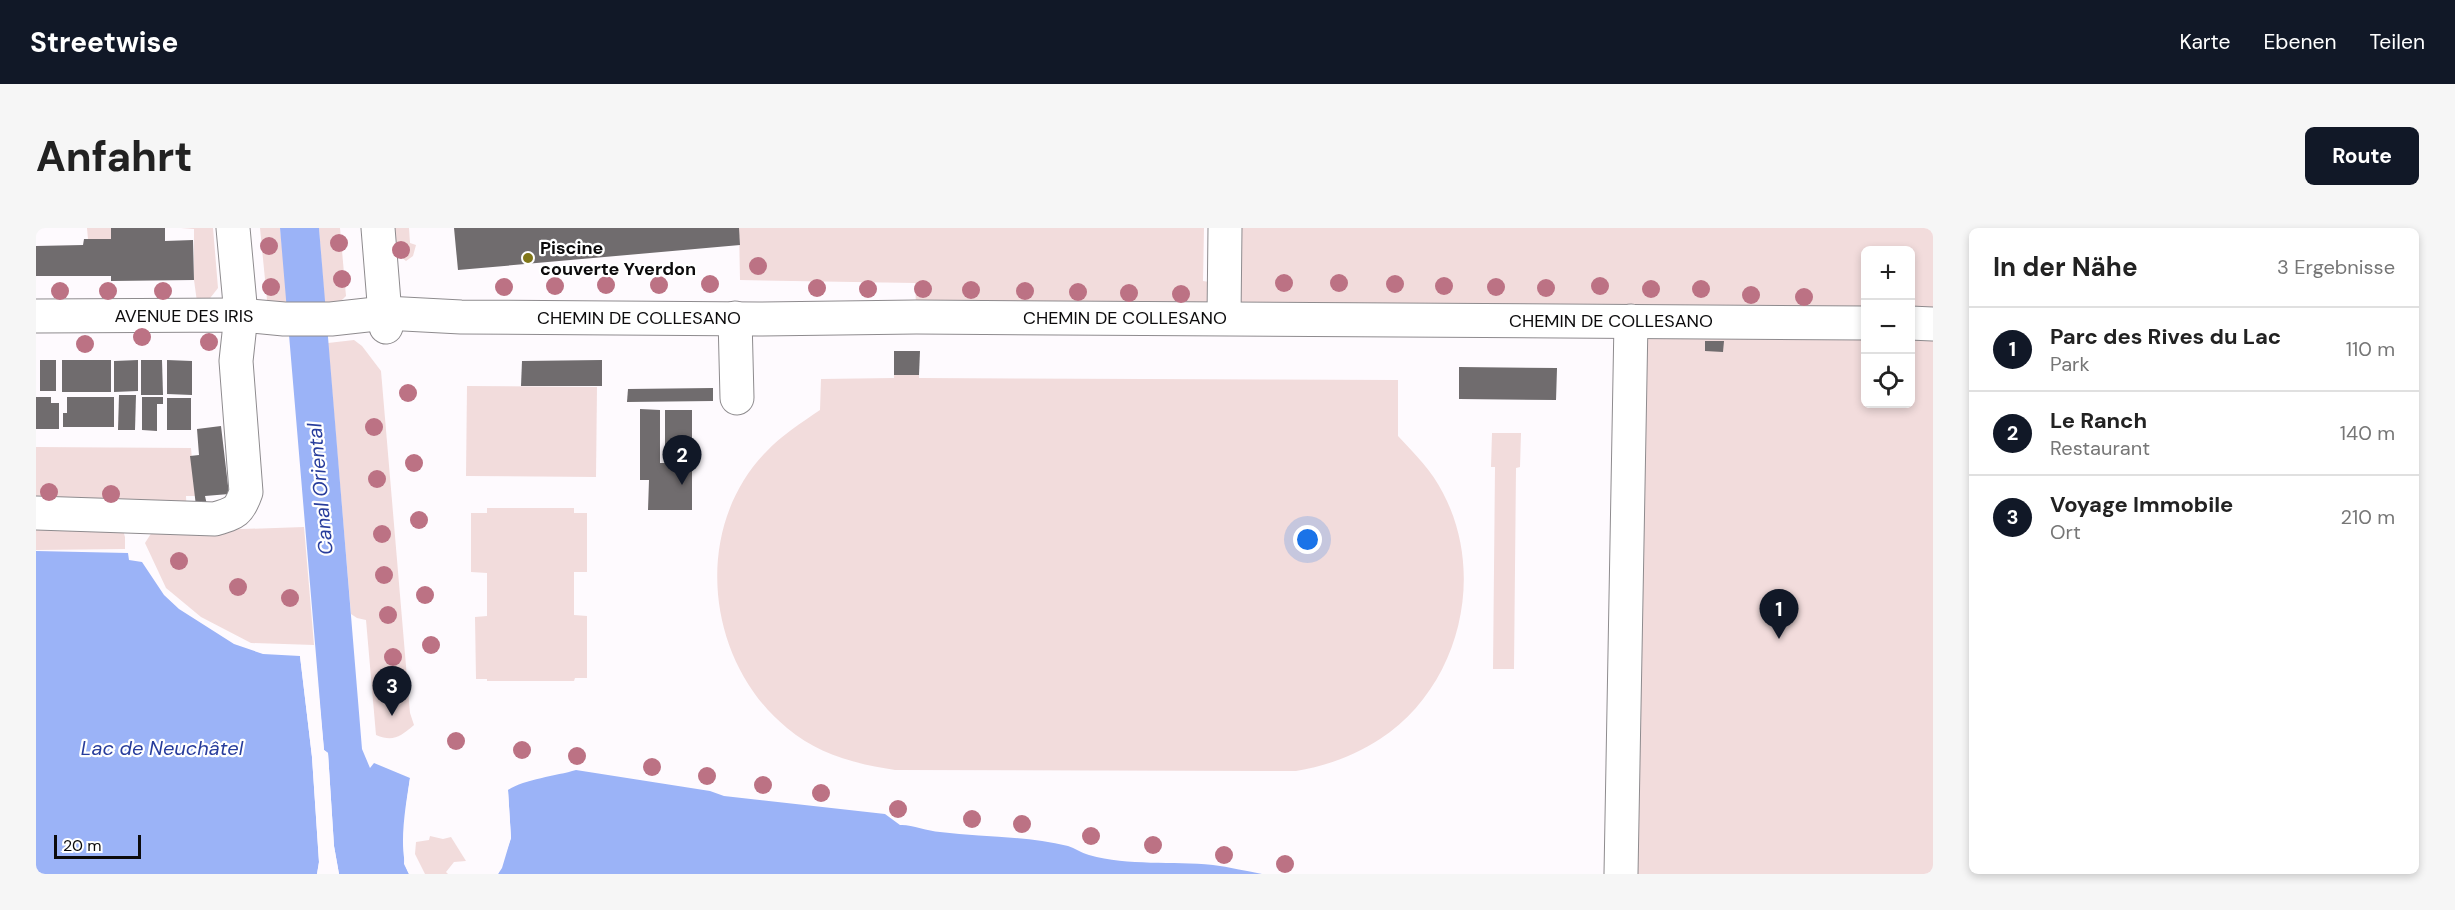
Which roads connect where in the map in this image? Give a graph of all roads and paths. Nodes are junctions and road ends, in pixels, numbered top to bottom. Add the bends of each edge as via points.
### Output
1 (233, 228) edge
2 (378, 228) edge
3 (1225, 228) edge
4 (36, 316) edge
5 (735, 318) junction
6 (1224, 318) junction
7 (331, 319) joint
8 (385, 320) junction
9 (1631, 321) junction
10 (241, 322) junction
11 (1861, 323) edge
12 (1915, 323) edge
13 (1933, 324) edge
14 (737, 398) dead end
15 (36, 513) edge
16 (1621, 874) edge

1 - 10 street
2 - 8 street
3 - 6 street
4 - 10 street, AVENUE DES IRIS
5 - 6 street, CHEMIN DE COLLESANO
5 - 8 street, CHEMIN DE COLLESANO
5 - 14 street
6 - 9 street, CHEMIN DE COLLESANO
7 - 8 street, CHEMIN DE COLLESANO
7 - 10 street, AVENUE DES IRIS
9 - 11 street, CHEMIN DE COLLESANO
9 - 16 street
10 - 15 street via 236,361 246,492 241,507 215,519
12 - 13 street

